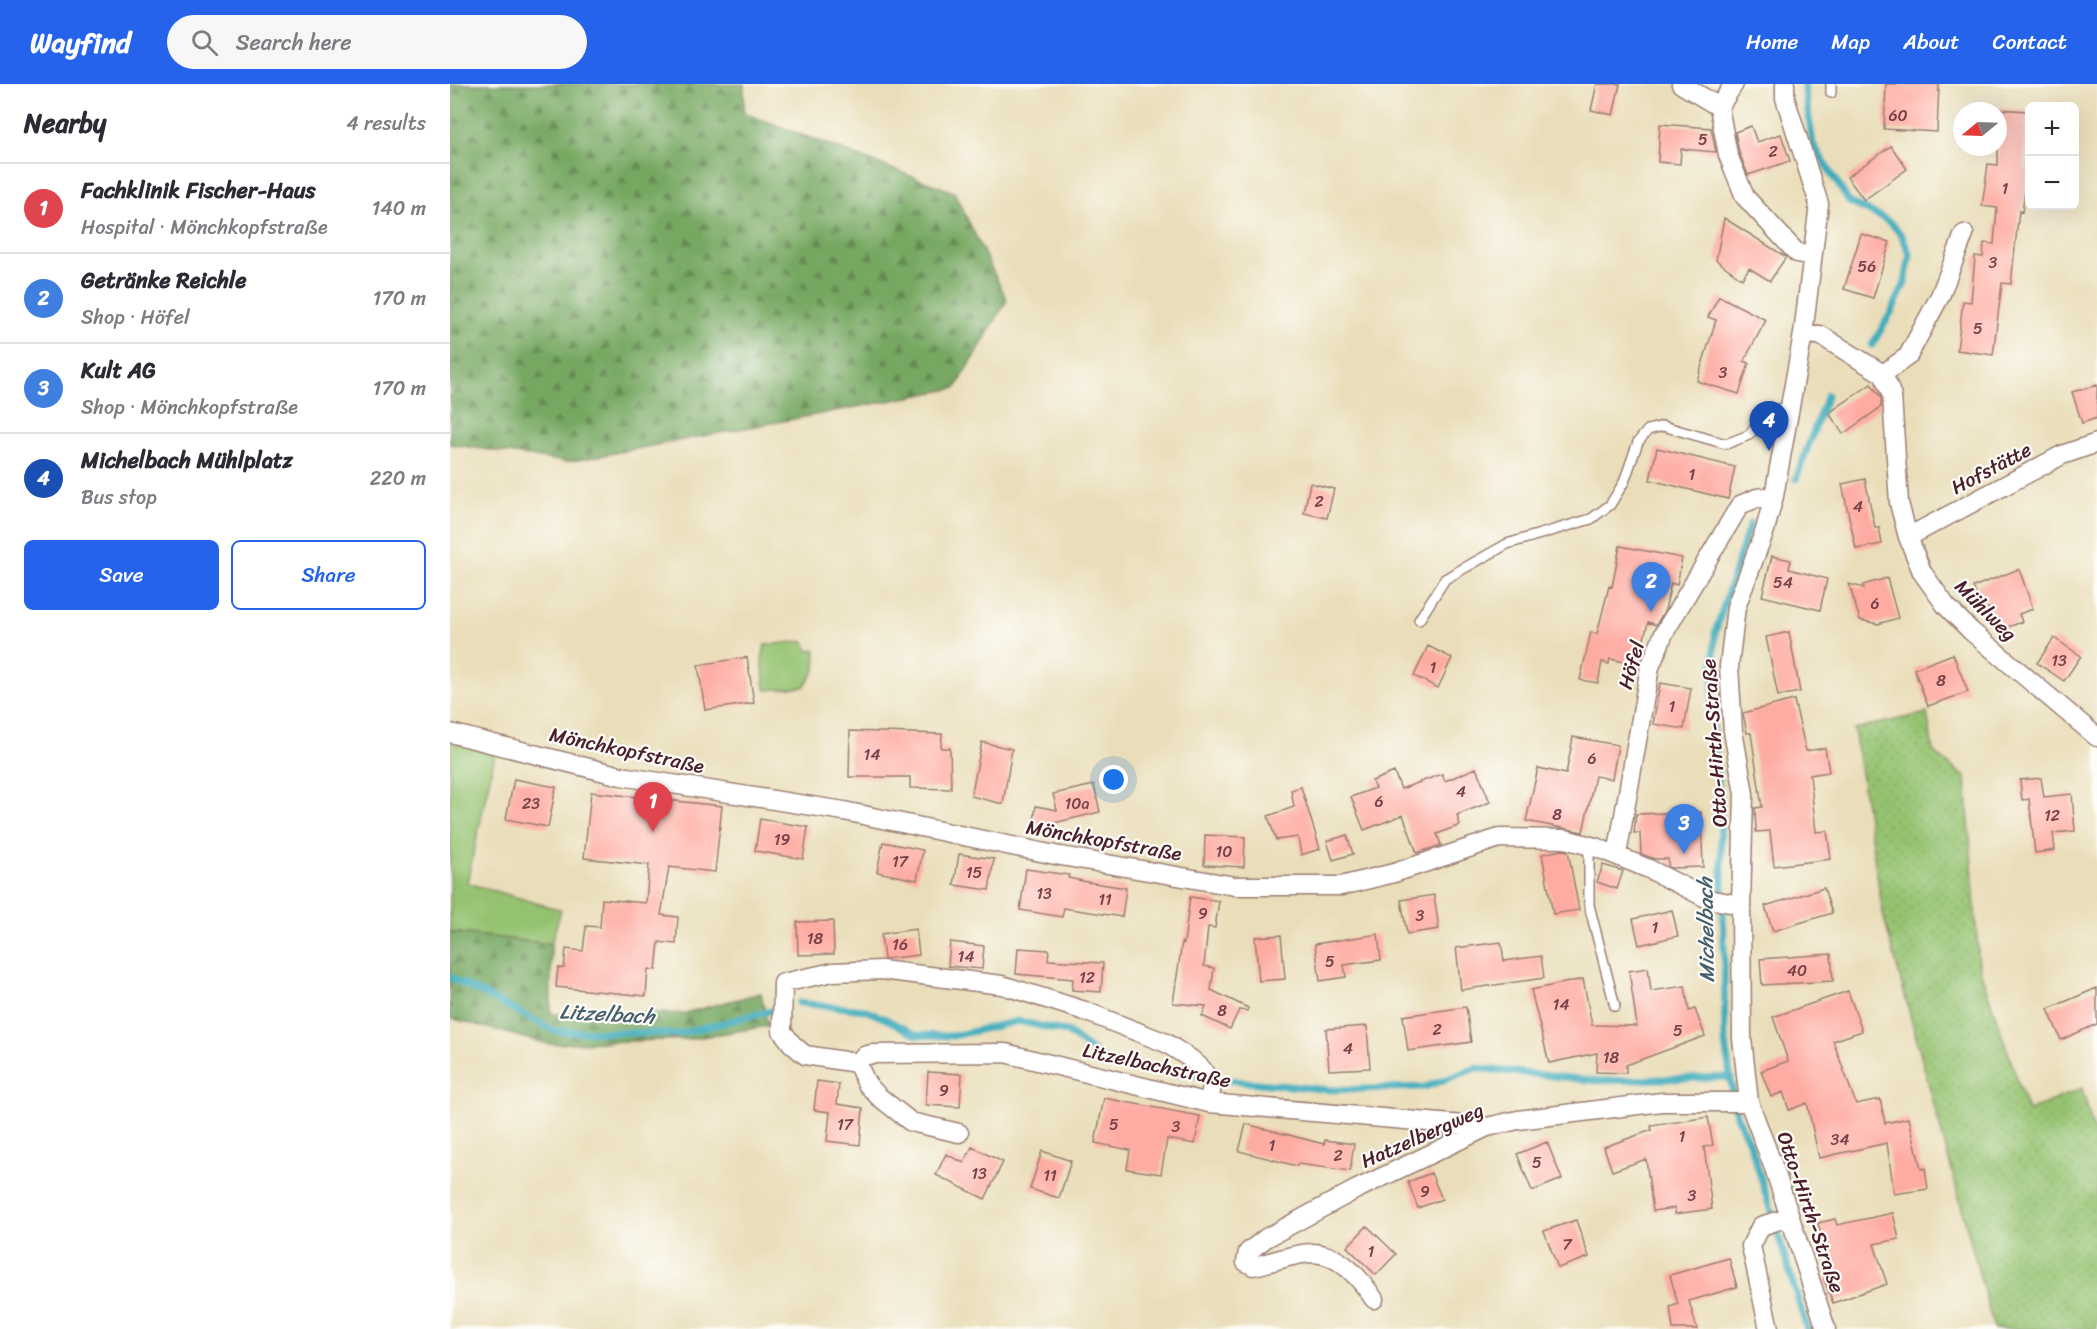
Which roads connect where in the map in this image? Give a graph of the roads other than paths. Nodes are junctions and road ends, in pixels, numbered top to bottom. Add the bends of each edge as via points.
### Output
1 (1681, 84) edge
2 (1734, 84) edge
3 (1785, 84) edge
4 (1719, 107) junction
5 (1964, 234) dead end
6 (1812, 256) junction
7 (1803, 334) junction
8 (1883, 374) junction
9 (1789, 408) junction
10 (2097, 443) edge
11 (1774, 496) junction
12 (1908, 537) junction
13 (1419, 620) dead end
14 (450, 733) edge
15 (2097, 737) edge
16 (1589, 845) junction
17 (1617, 855) junction
18 (1735, 904) junction
19 (1615, 1005) dead end
20 (858, 1063) junction
21 (1211, 1094) junction
22 (1739, 1103) junction
23 (1487, 1127) junction
24 (959, 1133) dead end
25 (1785, 1219) junction
26 (1374, 1299) dead end
27 (1769, 1329) edge
28 (1826, 1329) edge

1 - 4 street
2 - 4 street
3 - 6 street, Otto-Hirth-Straße via 1785,98 1819,204
4 - 6 street via 1728,155 1745,197 1797,253
5 - 8 street via 1940,296 1908,356
6 - 7 street, Otto-Hirth-Straße
7 - 8 street via 1820,335
7 - 9 street, Otto-Hirth-Straße
8 - 12 street, Mühlweg via 1892,396 1899,503
9 - 11 street, Otto-Hirth-Straße
9 - 13 lane via 1770,410 1749,435 1726,444 1663,426 1648,430 1638,442 1624,482 1610,505 1591,519 1507,544 1445,579
10 - 12 street, Hofstätte via 2062,455
11 - 17 street, Höfel via 1740,505 1664,633 1650,667
11 - 18 street, Otto-Hirth-Straße via 1736,607 1729,666 1733,731 1744,794
12 - 15 street, Mühlweg via 1922,572 1946,606
14 - 16 street, Mönchkopfstraße via 621,776 844,812 1055,855 1235,886 1341,886 1499,838 1565,839
16 - 17 street, Mönchkopfstraße
16 - 19 lane via 1589,905
17 - 18 street, Mönchkopfstraße via 1708,899
18 - 22 street, Otto-Hirth-Straße via 1742,1038
20 - 21 street, Litzelbachstraße via 872,1054 1005,1053
20 - 21 street, Litzelbachstraße via 805,1055 792,1044 782,1031 783,983 833,972 881,970 1002,985 1082,1010 1166,1043 1202,1069
20 - 24 street via 867,1084 911,1122
21 - 23 street, Litzelbachstraße
22 - 23 street, Hatzelbergweg via 1662,1102
22 - 25 street, Otto-Hirth-Straße
23 - 26 street, Hatzelbergweg via 1355,1190 1266,1238 1248,1252 1246,1262 1253,1266 1313,1253 1325,1256 1349,1268
25 - 27 street via 1761,1226 1752,1246
25 - 28 street, Otto-Hirth-Straße

